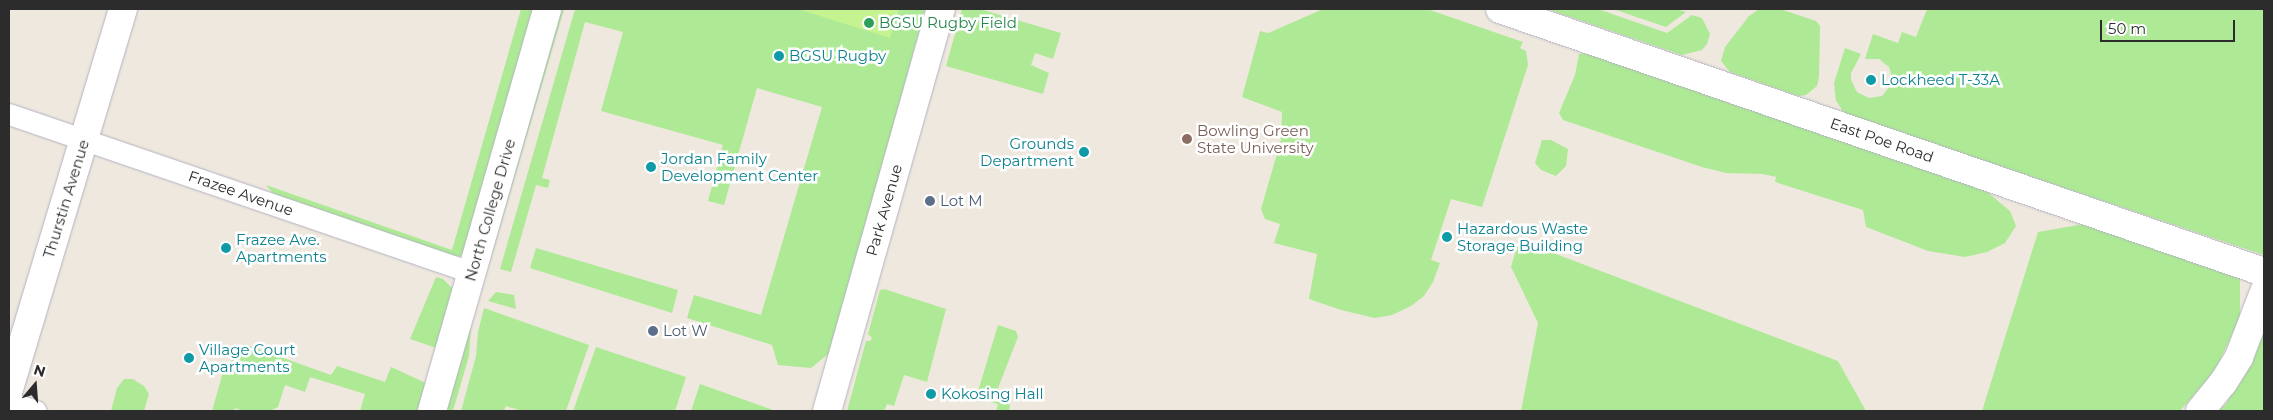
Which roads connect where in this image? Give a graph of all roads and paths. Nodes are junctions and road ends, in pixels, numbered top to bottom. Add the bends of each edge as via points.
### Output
1 (123, 9) edge
2 (547, 9) edge
3 (941, 9) edge
4 (1500, 9) edge
5 (9, 114) edge
6 (84, 139) junction
7 (2264, 272) edge
8 (473, 273) junction
9 (2264, 292) edge
10 (9, 389) edge
11 (9, 402) edge
12 (36, 411) edge
13 (432, 411) edge
14 (827, 411) edge
15 (2200, 411) edge

1 - 6 street, Thurstin Avenue
2 - 8 street, North College Drive
3 - 14 street, Park Avenue
4 - 7 street, East Poe Road
5 - 6 street, Frazee Avenue
6 - 8 street, Frazee Avenue
6 - 10 street, Thurstin Avenue
8 - 13 street, North College Drive
9 - 15 street via 2240,357
11 - 12 street

